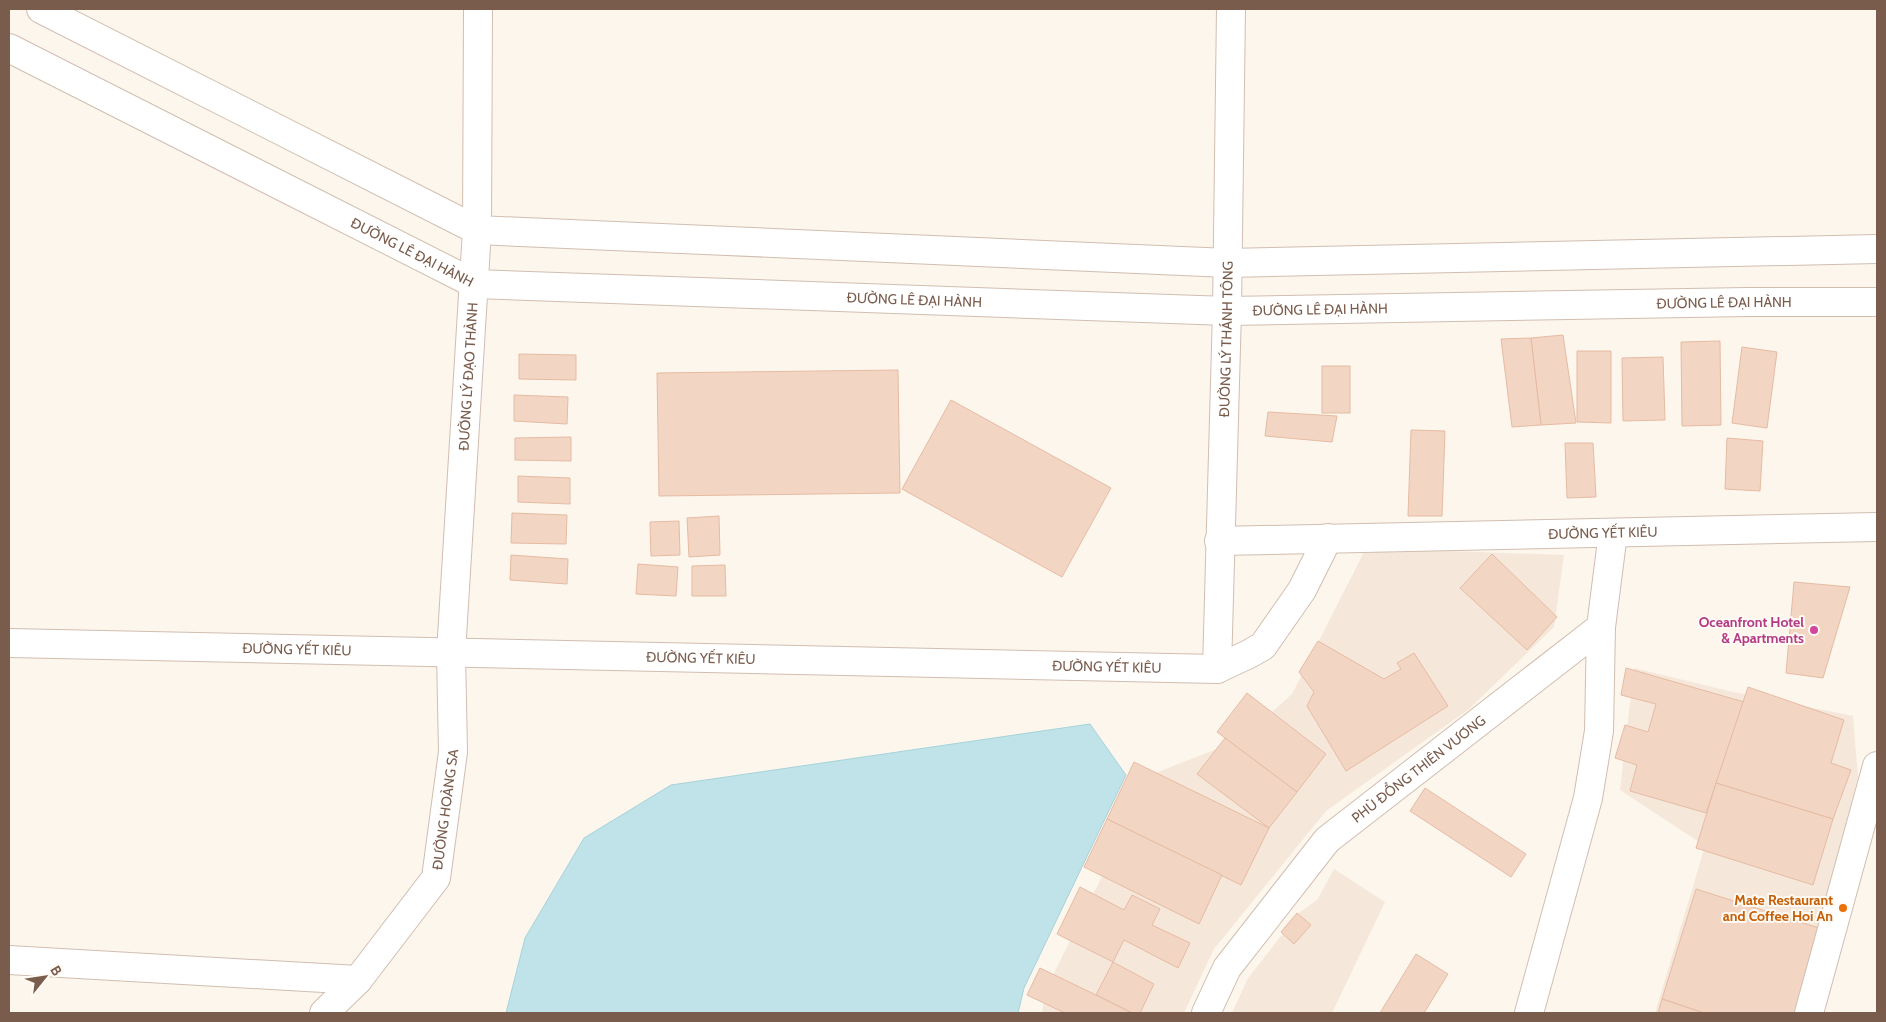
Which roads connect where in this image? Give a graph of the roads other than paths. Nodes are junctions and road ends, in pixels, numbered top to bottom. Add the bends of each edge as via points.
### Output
1 (41, 9) edge
2 (478, 9) edge
3 (1231, 9) edge
4 (9, 48) edge
5 (477, 230) junction
6 (1877, 249) edge
7 (1228, 263) junction
8 (475, 284) junction
9 (1877, 302) edge
10 (1227, 311) junction
11 (1877, 527) edge
12 (1613, 532) junction
13 (1328, 538) junction
14 (1219, 541) junction
15 (1601, 627) junction
16 (9, 643) edge
17 (451, 654) junction
18 (1217, 669) junction
19 (1877, 766) edge
20 (9, 960) edge
21 (358, 980) junction
22 (324, 1013) edge
23 (1206, 1013) edge
24 (1529, 1013) edge
25 (1809, 1013) edge

1 - 5 street
2 - 5 street, ĐƯỜNG LÝ ĐẠO THÀNH
3 - 7 street, ĐƯỜNG LÝ THÁNH TÔNG
4 - 8 street, ĐƯỜNG LÊ ĐẠI HÀNH
5 - 7 street
5 - 8 street, ĐƯỜNG LÝ ĐẠO THÀNH
6 - 7 street
7 - 10 street, ĐƯỜNG LÝ THÁNH TÔNG
8 - 10 street, ĐƯỜNG LÊ ĐẠI HÀNH
8 - 17 street, ĐƯỜNG LÝ ĐẠO THÀNH
9 - 10 street, ĐƯỜNG LÊ ĐẠI HÀNH
10 - 14 street, ĐƯỜNG LÝ THÁNH TÔNG
11 - 12 street, ĐƯỜNG YẾT KIÊU
12 - 13 street, ĐƯỜNG YẾT KIÊU
12 - 15 street
13 - 14 street, ĐƯỜNG YẾT KIÊU
13 - 18 street, ĐƯỜNG YẾT KIÊU via 1302,590 1262,646
14 - 18 street, ĐƯỜNG LÝ THÁNH TÔNG
15 - 23 street, PHÙ ĐỔNG THIÊN VƯƠNG via 1327,840 1227,968
15 - 24 street via 1599,731 1588,798
16 - 17 street, ĐƯỜNG YẾT KIÊU
17 - 18 street, ĐƯỜNG YẾT KIÊU
17 - 21 street, ĐƯỜNG HOÀNG SA via 453,752 436,878
19 - 25 street
20 - 21 street
21 - 22 street, ĐƯỜNG HOÀNG SA

